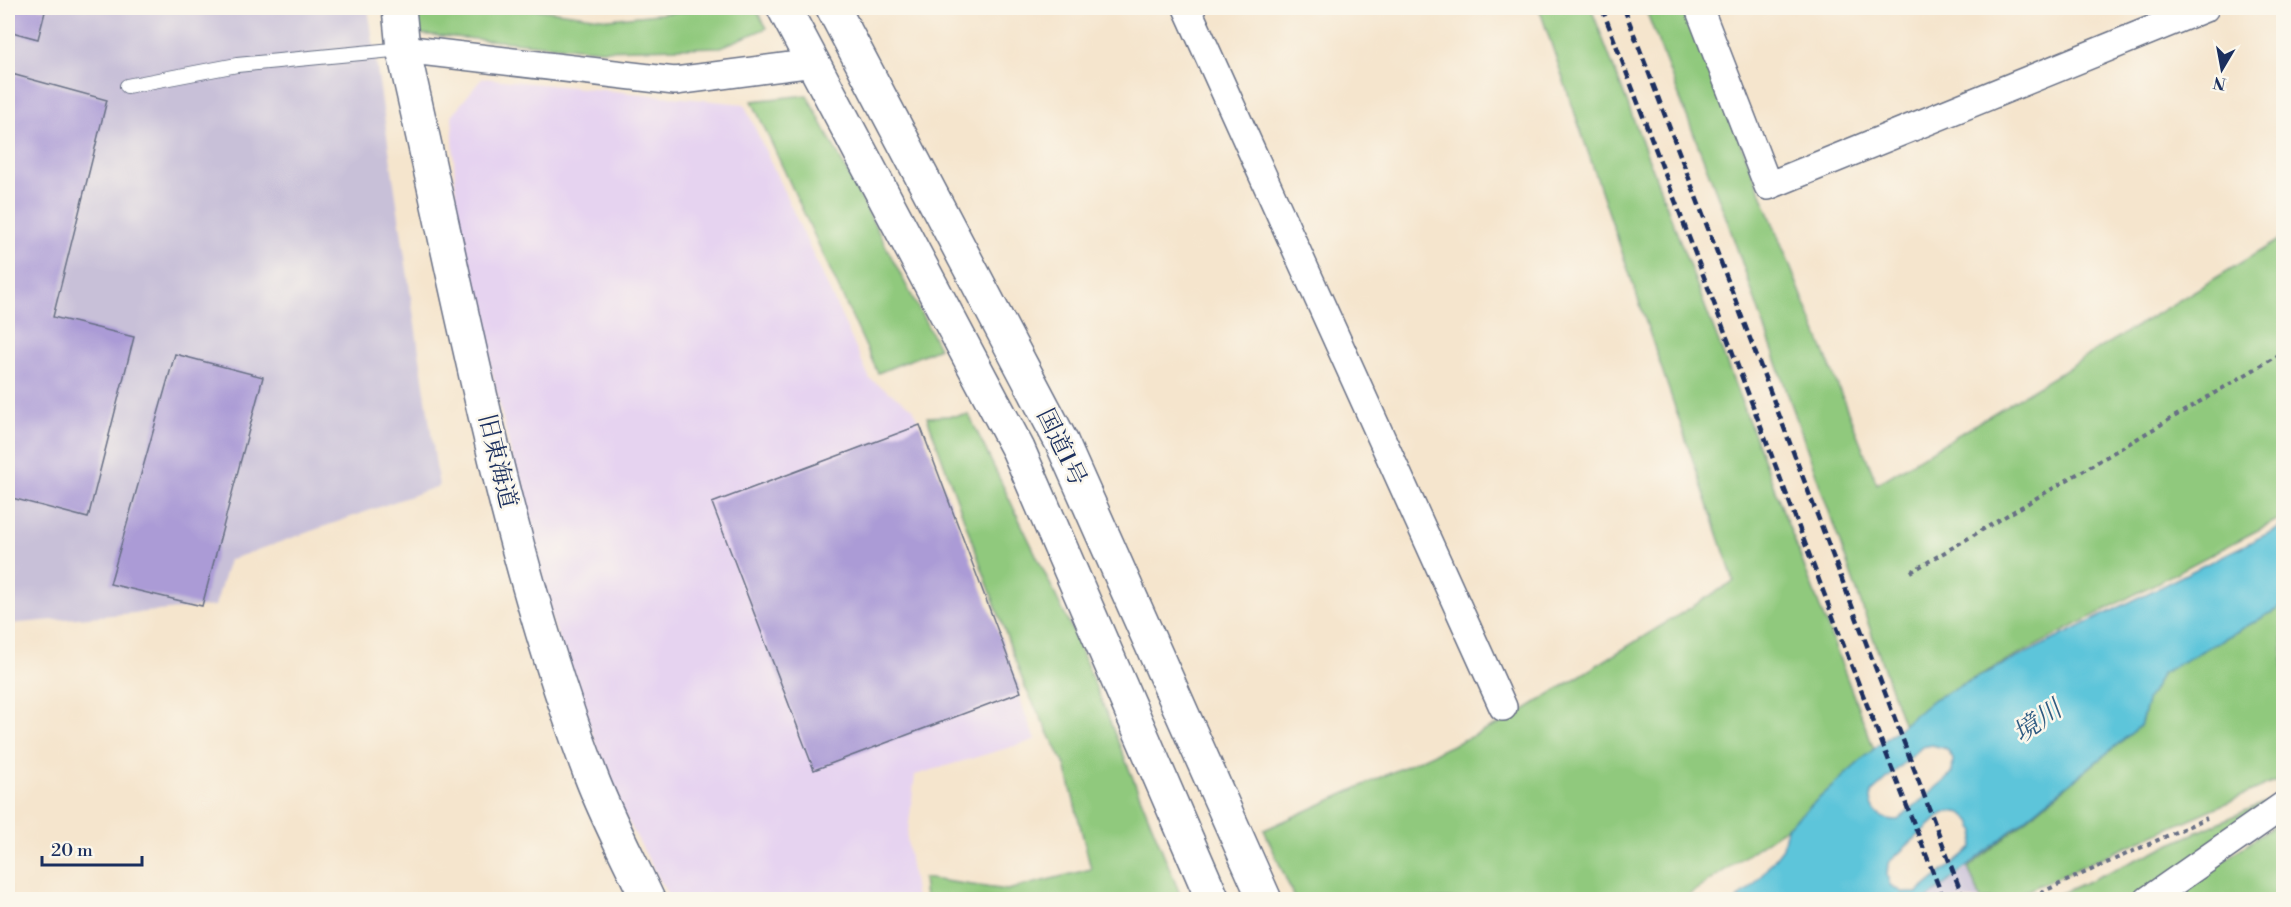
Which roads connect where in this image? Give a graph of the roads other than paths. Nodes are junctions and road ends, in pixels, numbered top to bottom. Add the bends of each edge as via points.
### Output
1 (399, 8) edge
2 (833, 8) edge
3 (1187, 8) edge
4 (1699, 8) edge
5 (2205, 8) edge
6 (786, 10) edge
7 (403, 49) junction
8 (814, 63) junction
9 (127, 86) dead end
10 (1503, 707) dead end
11 (2283, 805) edge
12 (648, 900) edge
13 (1213, 900) edge
14 (1265, 900) edge
15 (2148, 900) edge

1 - 7 main road, 旧東海道
2 - 14 main road, 国道1号 via 1062,443
3 - 10 street
4 - 5 street via 1768,186
6 - 8 main road, 国道1号
7 - 8 street via 675,81
7 - 9 lane via 237,65
7 - 12 main road, 旧東海道 via 482,399 555,675 592,779
8 - 13 main road, 国道1号 via 1018,449
11 - 15 street

